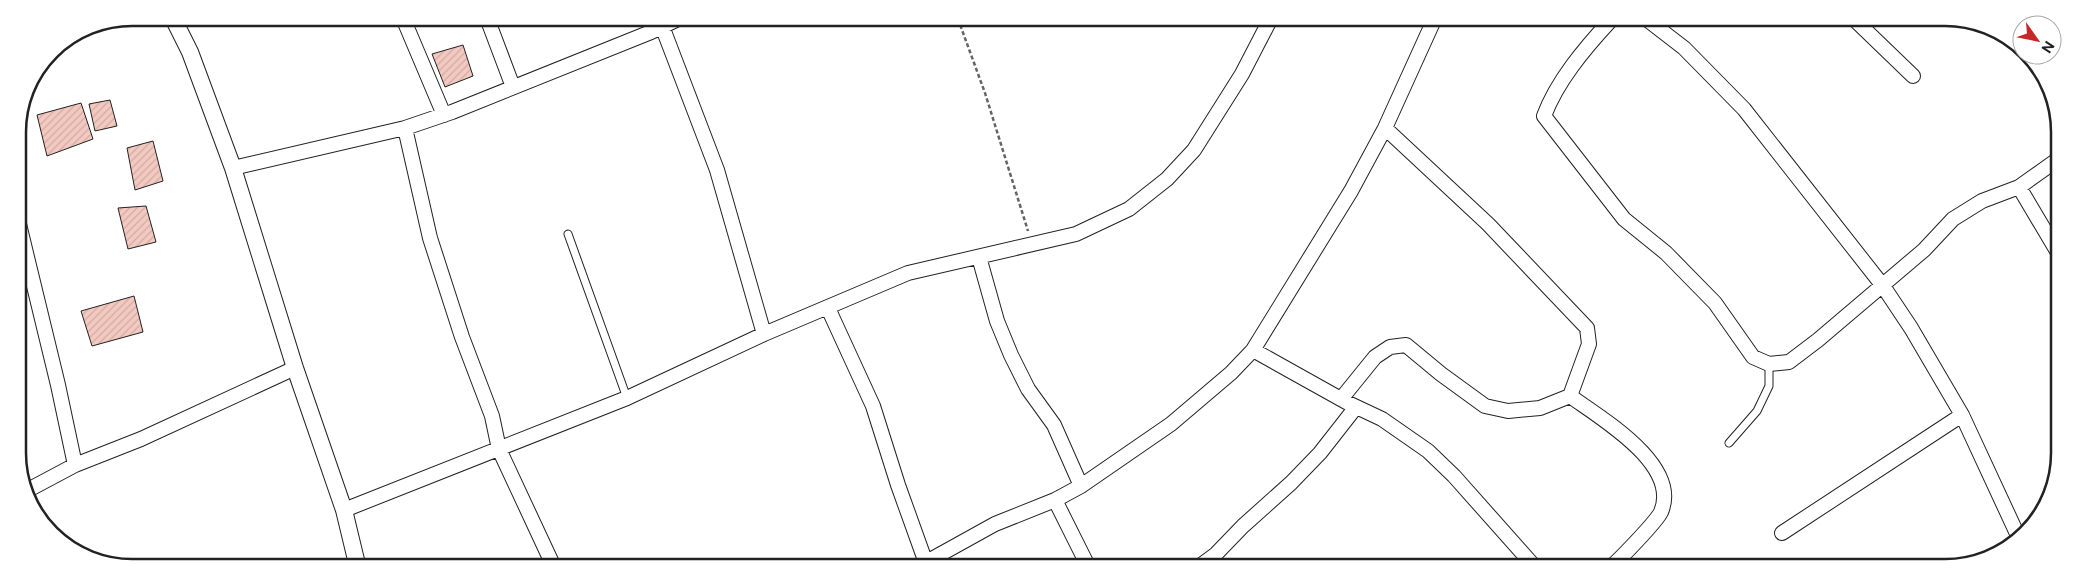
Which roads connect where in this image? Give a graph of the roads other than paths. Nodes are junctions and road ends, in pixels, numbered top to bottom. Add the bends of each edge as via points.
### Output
1 (177, 26) edge
2 (406, 26) edge
3 (489, 26) edge
4 (662, 26) joint
5 (1267, 26) edge
6 (1431, 26) edge
7 (1605, 26) edge
8 (1655, 26) edge
9 (1861, 26) edge
10 (1913, 76) dead end
11 (512, 87) junction
12 (444, 115) junction
13 (404, 128) junction
14 (1385, 128) junction
15 (2051, 164) edge
16 (233, 168) junction
17 (2019, 187) junction
18 (568, 234) dead end
19 (2051, 241) edge
20 (979, 257) junction
21 (26, 271) edge
22 (1883, 286) junction
23 (828, 308) junction
24 (764, 334) junction
25 (1253, 350) junction
26 (1769, 364) junction
27 (295, 368) junction
28 (1570, 396) junction
29 (627, 398) junction
30 (1341, 399) junction
31 (1356, 407) junction
32 (1962, 415) junction
33 (1729, 443) dead end
34 (499, 449) junction
35 (75, 464) junction
36 (1081, 486) junction
37 (33, 487) edge
38 (1055, 500) junction
39 (344, 510) junction
40 (2015, 532) edge
41 (1782, 533) dead end
42 (355, 559) edge
43 (551, 559) edge
44 (921, 559) edge
45 (932, 559) edge
46 (1084, 559) edge
47 (1210, 559) edge
48 (1528, 559) edge
49 (1618, 559) edge

1 - 16 street via 190,52
2 - 12 street
3 - 11 street
4 - 11 street
4 - 24 street via 717,170
5 - 20 street via 1242,74 1194,150 1167,179 1129,209 1076,234
6 - 14 street
7 - 26 street via 1555,92 1544,116 1624,219 1666,253 1715,303 1753,357
8 - 22 street via 1684,48 1744,109
9 - 10 street
11 - 12 street
12 - 13 street
13 - 16 street
13 - 34 street via 430,238 492,416
14 - 25 street via 1352,191
14 - 28 street via 1488,224 1587,328 1589,344
15 - 17 street
16 - 27 street
17 - 19 street
17 - 22 street via 1982,201 1953,219
18 - 29 lane
20 - 23 street via 908,273
20 - 36 street via 997,321 1011,355 1028,389 1054,425
21 - 35 street via 58,385
22 - 26 street via 1789,362
22 - 32 street
23 - 24 street
23 - 44 street via 873,406
24 - 29 street
25 - 30 street
25 - 36 street via 1171,424
26 - 33 lane via 1769,386 1757,411
27 - 35 street via 141,439
27 - 39 street
28 - 30 street via 1540,408 1508,412 1485,406 1406,345 1390,347 1375,357
28 - 49 street via 1623,435 1646,457 1657,471 1665,491 1660,513
29 - 34 street
30 - 31 street
31 - 47 street via 1320,453
31 - 48 street via 1382,419 1428,451
32 - 40 street
32 - 41 street
34 - 39 street
34 - 43 street
35 - 37 street
36 - 38 street
38 - 45 street via 995,524
38 - 46 street
39 - 42 street

